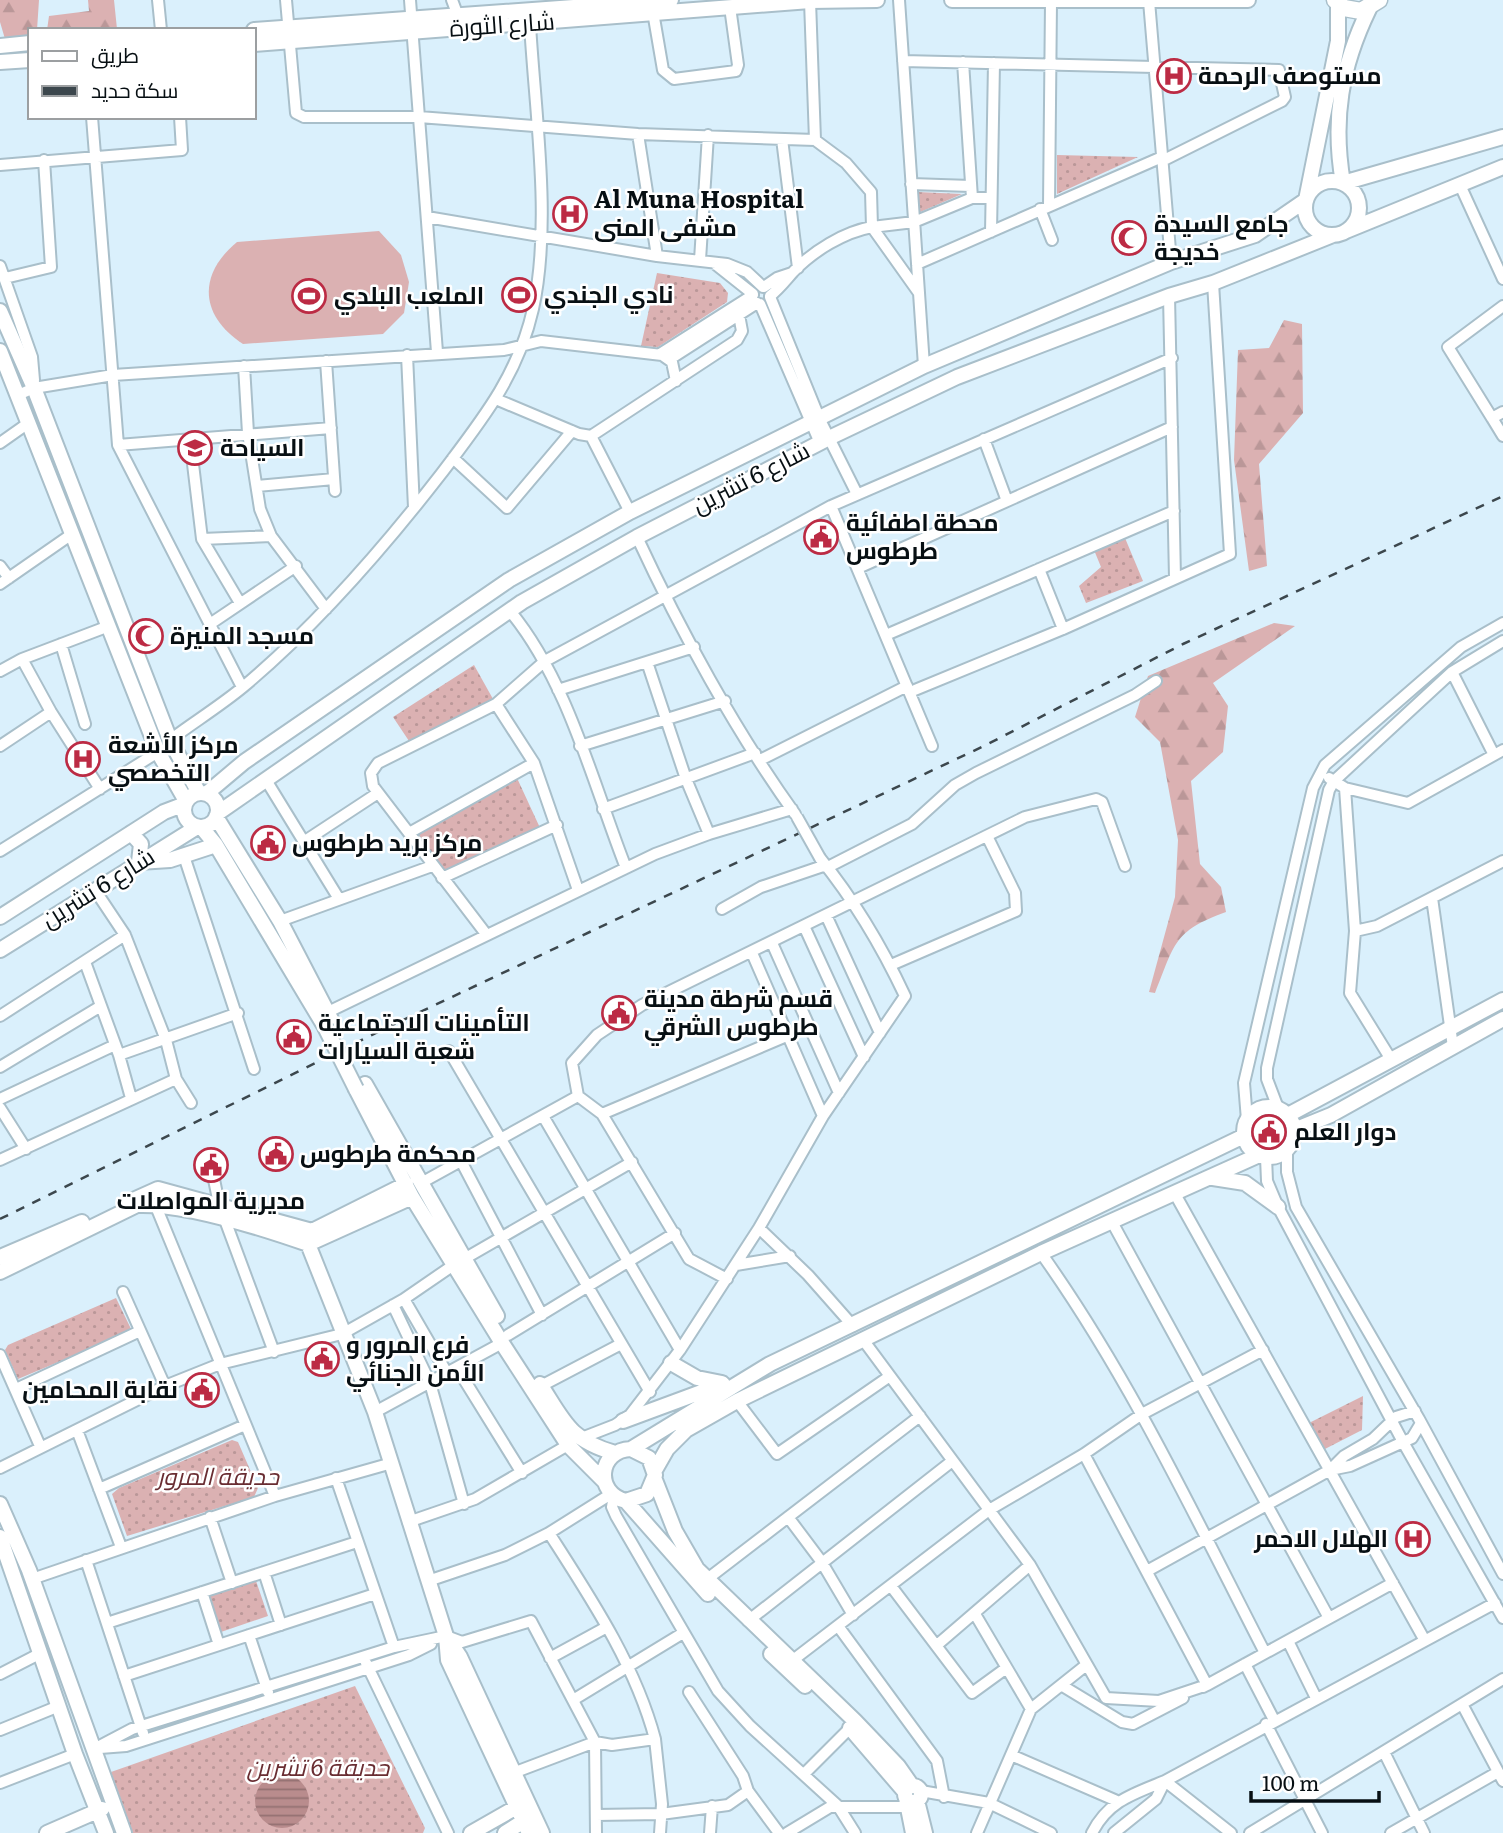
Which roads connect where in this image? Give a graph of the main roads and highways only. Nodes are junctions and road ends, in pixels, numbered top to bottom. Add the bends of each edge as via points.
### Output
1 (671, 0) edge
2 (877, 0) edge
3 (952, 0) edge
4 (1248, 0) edge
5 (810, 1) edge
6 (1149, 1) edge
7 (1336, 1) edge
8 (1051, 2) edge
9 (1374, 4) edge
10 (524, 12) edge
11 (412, 25) junction
12 (256, 30) edge
13 (288, 35) junction
14 (28, 43) edge
15 (256, 43) edge
16 (0, 46) edge
17 (28, 60) edge
18 (0, 62) edge
19 (1503, 137) edge
20 (1503, 167) edge
21 (1343, 183) junction
22 (1306, 200) junction
23 (1339, 233) junction
24 (0, 311) edge
25 (18, 353) junction
26 (1, 358) edge
27 (244, 762) junction
28 (266, 780) junction
29 (194, 798) junction
30 (217, 815) junction
31 (200, 827) junction
32 (131, 833) junction
33 (216, 845) junction
34 (139, 862) junction
35 (0, 917) edge
36 (0, 950) edge
37 (1503, 1000) edge
38 (1503, 1019) edge
39 (329, 1021) junction
40 (361, 1087) junction
41 (1283, 1112) junction
42 (1294, 1130) junction
43 (1244, 1136) junction
44 (1263, 1156) junction
45 (1213, 1178) junction
46 (409, 1191) junction
47 (156, 1197) junction
48 (1278, 1207) road end
49 (310, 1238) junction
50 (0, 1257) edge
51 (459, 1262) junction
52 (0, 1272) edge
53 (505, 1339) junction
54 (671, 1363) road end
55 (770, 1364) junction
56 (779, 1381) junction
57 (731, 1383) junction
58 (623, 1421) road end
59 (574, 1442) junction
60 (631, 1448) junction
61 (615, 1452) junction
62 (655, 1475) junction
63 (614, 1493) junction
64 (0, 1504) edge
65 (1, 1545) edge
66 (446, 1636) junction
67 (94, 1749) junction
68 (75, 1754) junction
69 (912, 1797) junction
70 (114, 1808) junction
71 (526, 1816) edge
72 (101, 1821) edge
73 (47, 1833) edge
74 (71, 1833) edge
75 (124, 1833) edge
76 (471, 1833) edge
77 (505, 1833) edge
78 (542, 1833) edge
79 (913, 1833) edge
80 (925, 1833) edge

1 - 10 main road, شارع الثورة
2 - 5 main road, شارع الثورة
3 - 8 main road
4 - 6 main road
5 - 10 main road, شارع الثورة via 653,12
6 - 8 main road
7 - 9 highway via 1352,11
7 - 22 main road via 1338,41
9 - 21 main road via 1352,43 1337,113
10 - 11 main road, شارع الثورة
10 - 11 main road, شارع الثورة via 458,16
11 - 13 main road, شارع الثورة
12 - 13 main road, شارع الثورة
13 - 15 main road, شارع الثورة
14 - 16 main road
17 - 18 main road
19 - 21 main road
20 - 23 main road, شارع 6 تشرين
21 - 22 main road via 1317,185
21 - 23 main road via 1355,194 1359,210 1357,218
22 - 23 main road via 1311,224 1324,233
22 - 27 main road, شارع 6 تشرين via 1255,235 1171,262 924,366 631,512 509,580
23 - 28 main road, شارع 6 تشرين via 957,377 825,441 637,537 510,611
24 - 25 main road
25 - 26 main road
25 - 29 main road
26 - 29 main road via 158,752
27 - 28 main road
27 - 29 main road, شارع 6 تشرين
28 - 30 main road, شارع 6 تشرين
29 - 30 main road via 216,802
29 - 31 main road via 186,818
29 - 32 main road, شارع 6 تشرين
30 - 31 main road, شارع 6 تشرين
30 - 39 main road via 280,921
31 - 33 main road
31 - 34 main road, شارع 6 تشرين
32 - 34 main road via 141,844
32 - 35 main road, شارع 6 تشرين
33 - 34 main road via 184,856
33 - 39 main road
34 - 36 main road, شارع 6 تشرين
37 - 41 main road via 1391,1061
38 - 42 main road via 1331,1115
39 - 40 main road
40 - 46 main road
40 - 51 main road via 421,1183
41 - 42 main road
41 - 43 main road via 1264,1108 1247,1120
42 - 44 main road via 1287,1149
43 - 44 main road via 1249,1148
43 - 55 main road
44 - 45 main road
45 - 48 main road via 1245,1183
45 - 56 main road via 1041,1253
46 - 49 main road
46 - 51 main road
47 - 49 main road via 225,1220
47 - 49 main road via 219,1204
47 - 50 main road
47 - 52 main road
49 - 66 main road via 342,1334 375,1412
51 - 53 main road
53 - 59 main road
53 - 59 main road via 541,1386
54 - 57 main road via 697,1378
55 - 56 main road
55 - 57 main road
56 - 62 main road via 686,1430 667,1449
57 - 58 main road
57 - 60 main road
59 - 61 main road
59 - 63 main road
60 - 61 main road
60 - 62 main road via 649,1458
61 - 63 main road via 605,1465
62 - 63 main road via 641,1498
62 - 69 main road via 681,1544 706,1580 883,1749
63 - 69 main road via 695,1582 850,1728
64 - 67 main road
65 - 68 main road
66 - 71 main road via 513,1773
66 - 71 main road via 448,1660
67 - 68 main road
67 - 70 main road
68 - 72 main road
69 - 79 main road
69 - 80 main road
70 - 72 main road
70 - 75 main road
71 - 76 main road
71 - 77 main road
71 - 78 main road
72 - 73 main road
72 - 74 main road

